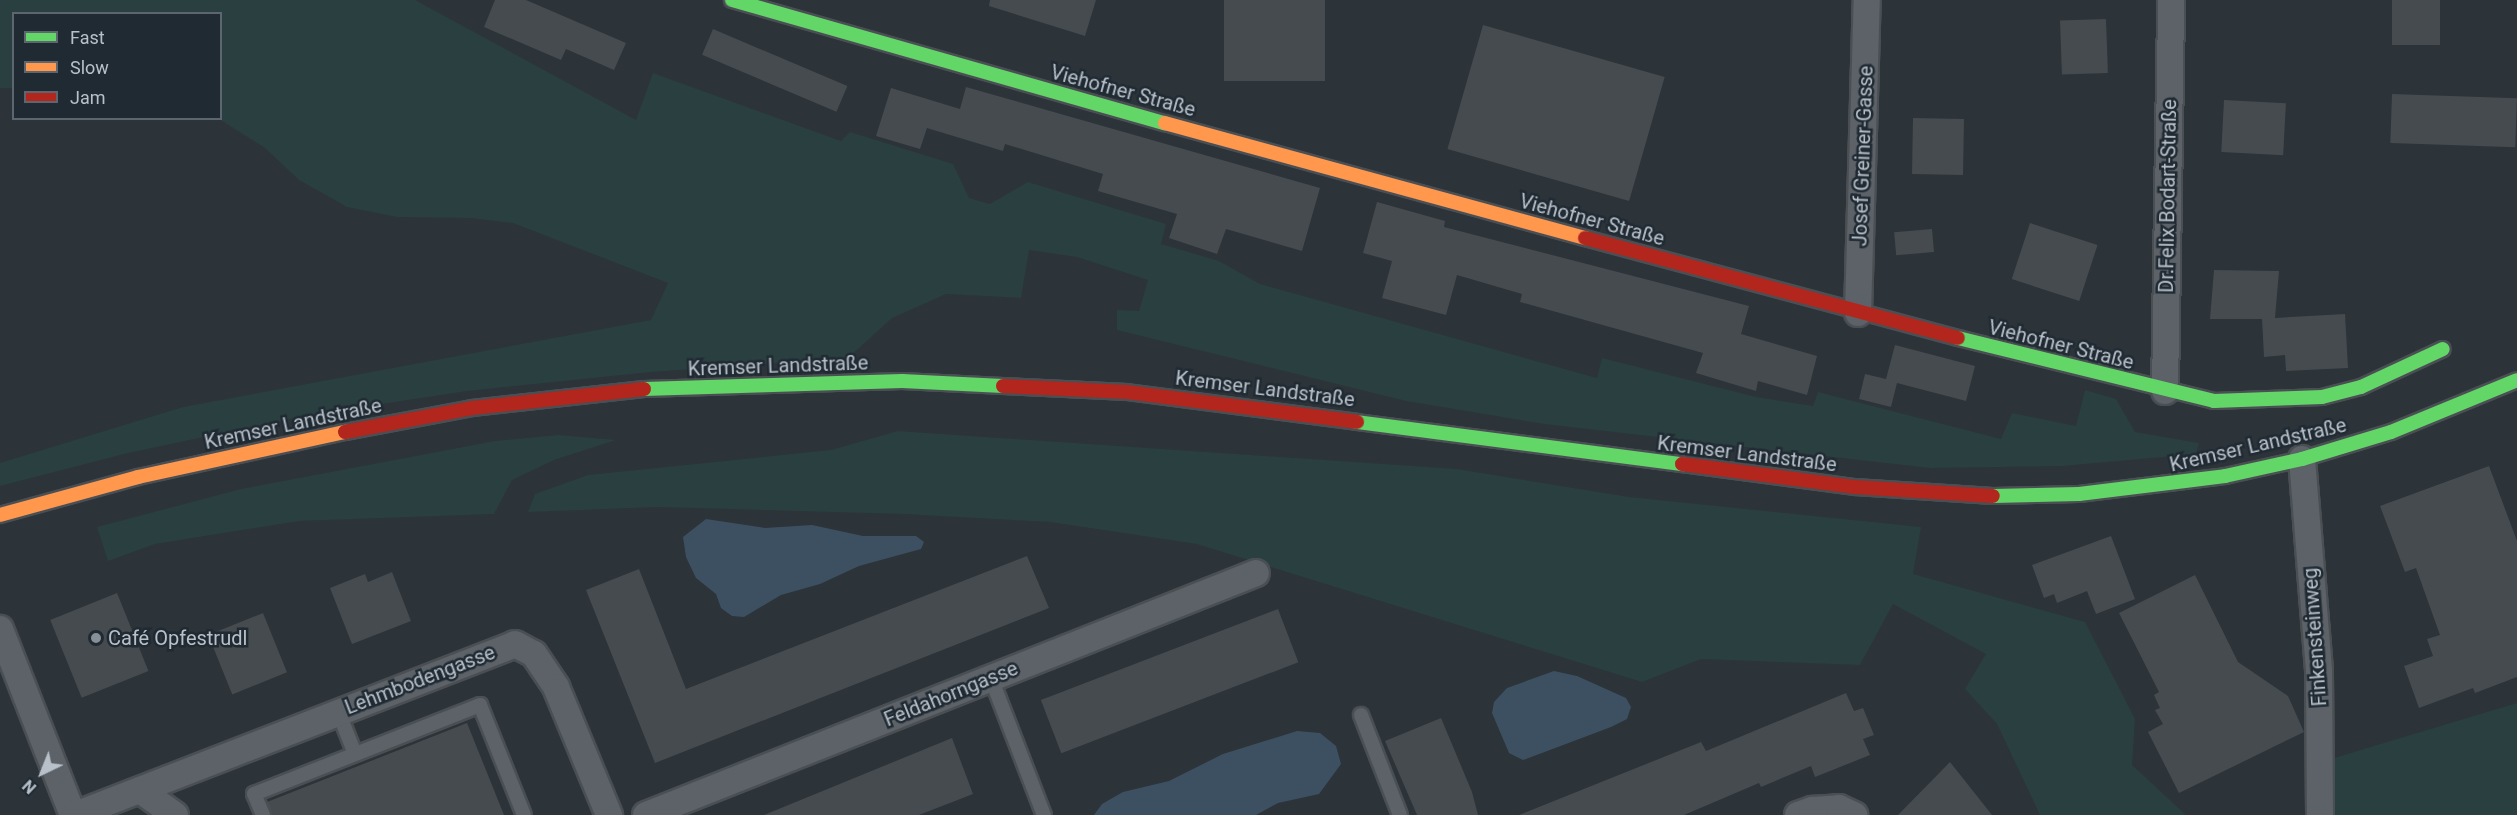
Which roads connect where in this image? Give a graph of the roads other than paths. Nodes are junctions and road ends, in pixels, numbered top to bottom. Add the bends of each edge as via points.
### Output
1 (732, 0) edge
2 (1867, 0) edge
3 (2171, 0) edge
4 (1858, 313) junction
5 (2443, 349) dead end
6 (2517, 380) edge
7 (2165, 391) junction
8 (2302, 459) junction
9 (0, 514) edge
10 (1256, 573) dead end
11 (0, 628) edge
12 (990, 678) junction
13 (338, 711) junction
14 (1361, 715) dead end
15 (355, 754) junction
16 (140, 790) junction
17 (74, 815) edge
18 (174, 815) edge
19 (263, 815) edge
20 (524, 815) edge
21 (609, 815) edge
22 (646, 815) edge
23 (1044, 815) edge
24 (1400, 815) edge
25 (1798, 815) edge
26 (1854, 815) edge
27 (2320, 815) edge

1 - 4 main road, Viehofner Straße via 1069,97
2 - 4 street, Josef Greiner-Gasse
3 - 7 street, Dr.Felix Bodart-Straße
4 - 7 main road, Viehofner Straße
5 - 7 main road, Viehofner Straße via 2361,387 2322,397 2214,401
6 - 8 main road, Kremser Landstraße via 2391,432
8 - 9 main road, Kremser Landstraße via 2225,476 2090,493 1931,493 1761,478 1127,392 902,381 649,389 472,408 299,441
8 - 27 street, Finkensteinweg via 2319,671
10 - 12 street, Feldahorngasse
11 - 17 street
12 - 22 street, Feldahorngasse
12 - 23 lane
13 - 15 lane
13 - 16 street, Lehmbodengasse
13 - 21 street, Lehmbodengasse via 515,644 534,654 556,687
14 - 24 lane
15 - 19 lane via 254,794
15 - 20 lane via 480,705
16 - 17 street, Lehmbodengasse
16 - 18 street
25 - 26 street via 1839,808

